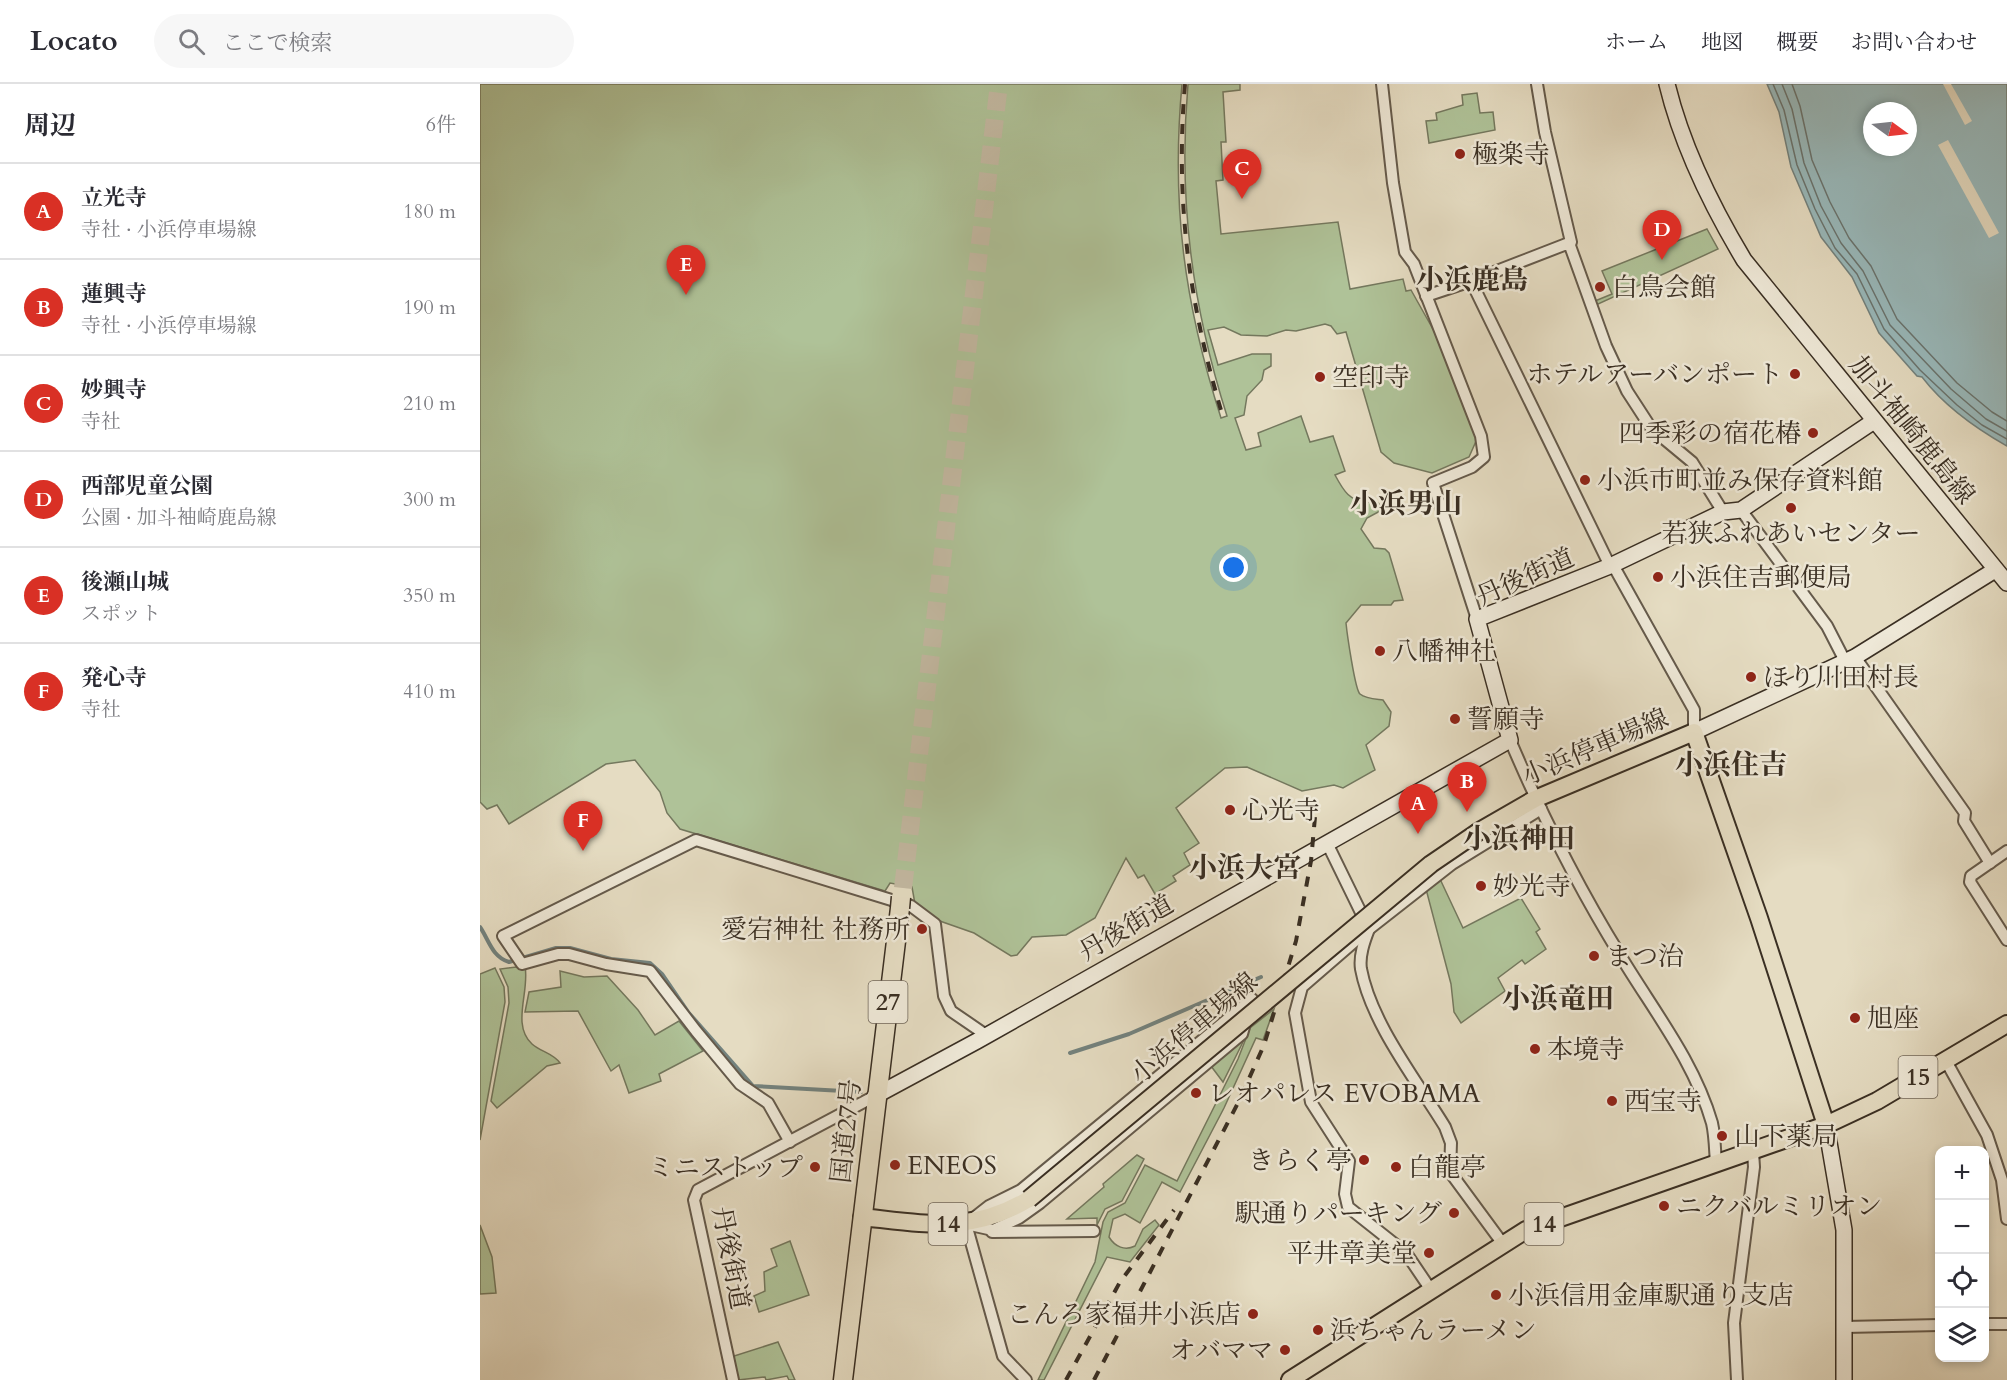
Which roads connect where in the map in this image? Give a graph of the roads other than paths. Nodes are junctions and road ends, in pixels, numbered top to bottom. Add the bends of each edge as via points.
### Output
1 (1382, 84) edge
2 (1537, 84) edge
3 (1667, 84) edge
4 (1571, 242) dead end
5 (1471, 281) junction
6 (1426, 296) junction
7 (1874, 421) junction
8 (1741, 510) junction
9 (1724, 512) junction
10 (1611, 566) junction
11 (1995, 570) junction
12 (2007, 584) edge
13 (1477, 619) junction
14 (1850, 659) junction
15 (1694, 732) junction
16 (1510, 740) junction
17 (1538, 804) junction
18 (1327, 843) junction
19 (2007, 851) edge
20 (1990, 863) junction
21 (901, 898) tunnel mouth
22 (1369, 929) junction
23 (2007, 940) edge
24 (2007, 1024) edge
25 (986, 1035) junction
26 (1946, 1061) junction
27 (875, 1096) junction
28 (1826, 1125) junction
29 (790, 1142) junction
30 (1753, 1152) junction
31 (1716, 1164) junction
32 (862, 1217) junction
33 (2007, 1219) edge
34 (966, 1224) junction
35 (1094, 1231) dead end
36 (1503, 1244) junction
37 (1431, 1290) junction
38 (1989, 1324) edge
39 (2007, 1324) edge
40 (1935, 1325) edge
41 (1845, 1327) junction
42 (2007, 1331) edge
43 (733, 1380) edge
44 (843, 1380) edge
45 (1026, 1380) edge
46 (1290, 1380) edge
47 (1737, 1380) edge
48 (1844, 1380) edge

1 - 6 street via 1405,252
2 - 4 street
3 - 7 street, 加斗袖崎鹿島線 via 1692,159 1744,260
5 - 6 street
5 - 9 street via 1569,243 1606,346 1627,391 1651,429 1692,462
5 - 10 street, 丹後街道
6 - 13 street via 1481,436 1484,457 1472,467 1433,483
7 - 8 street
7 - 11 street, 加斗袖崎鹿島線
8 - 9 street
8 - 14 street
9 - 10 street
10 - 13 street, 丹後街道
10 - 15 street via 1694,710
11 - 12 street, 加斗袖崎鹿島線
11 - 14 street
13 - 16 street, 丹後街道
14 - 15 street
14 - 20 street via 1965,813 1964,821
15 - 17 main road, 小浜停車場線 / 14
15 - 28 main road, 小浜停車場線
16 - 17 street
16 - 18 street, 丹後街道
17 - 22 street
17 - 31 street via 1619,954 1695,1078 1713,1125
17 - 34 main road, 小浜停車場線 / 14, bridge via 1478,832 1431,864 1029,1199
18 - 22 street
18 - 25 street, 丹後街道
19 - 20 street
20 - 23 street via 1971,876 1970,882
21 - 27 highway, 国道27号 / 27
22 - 36 street via 1362,946 1361,967 1376,1011 1446,1127 1452,1150 1450,1172
22 - 37 street via 1302,987 1294,1013 1311,1102 1349,1161 1345,1194 1348,1207 1406,1253
24 - 26 main road, 15
25 - 27 street, 丹後街道
25 - 29 street via 951,1011 944,996 935,924 920,911 696,840 503,936 522,964 569,954 650,970 740,1084 768,1103
26 - 28 main road, 15
26 - 33 street via 1987,1135 2002,1180
27 - 29 street, 丹後街道
27 - 32 highway, 国道27号 / 27
28 - 30 main road, 14
28 - 41 street via 1844,1230
29 - 43 street, 丹後街道 via 698,1190 694,1200
30 - 31 main road, 14
30 - 47 street via 1734,1323
31 - 36 main road, 14 via 1526,1230
32 - 34 main road, 小浜停車場線 / 14
32 - 44 highway, 国道27号 / 27
34 - 34 street via 1030,1183 1252,999 1242,1034 1040,1203 993,1230
34 - 35 street via 997,1234
34 - 45 street via 1003,1356
36 - 37 main road, 14
37 - 46 main road, 14
38 - 39 street
39 - 42 street
40 - 41 street
41 - 48 street

